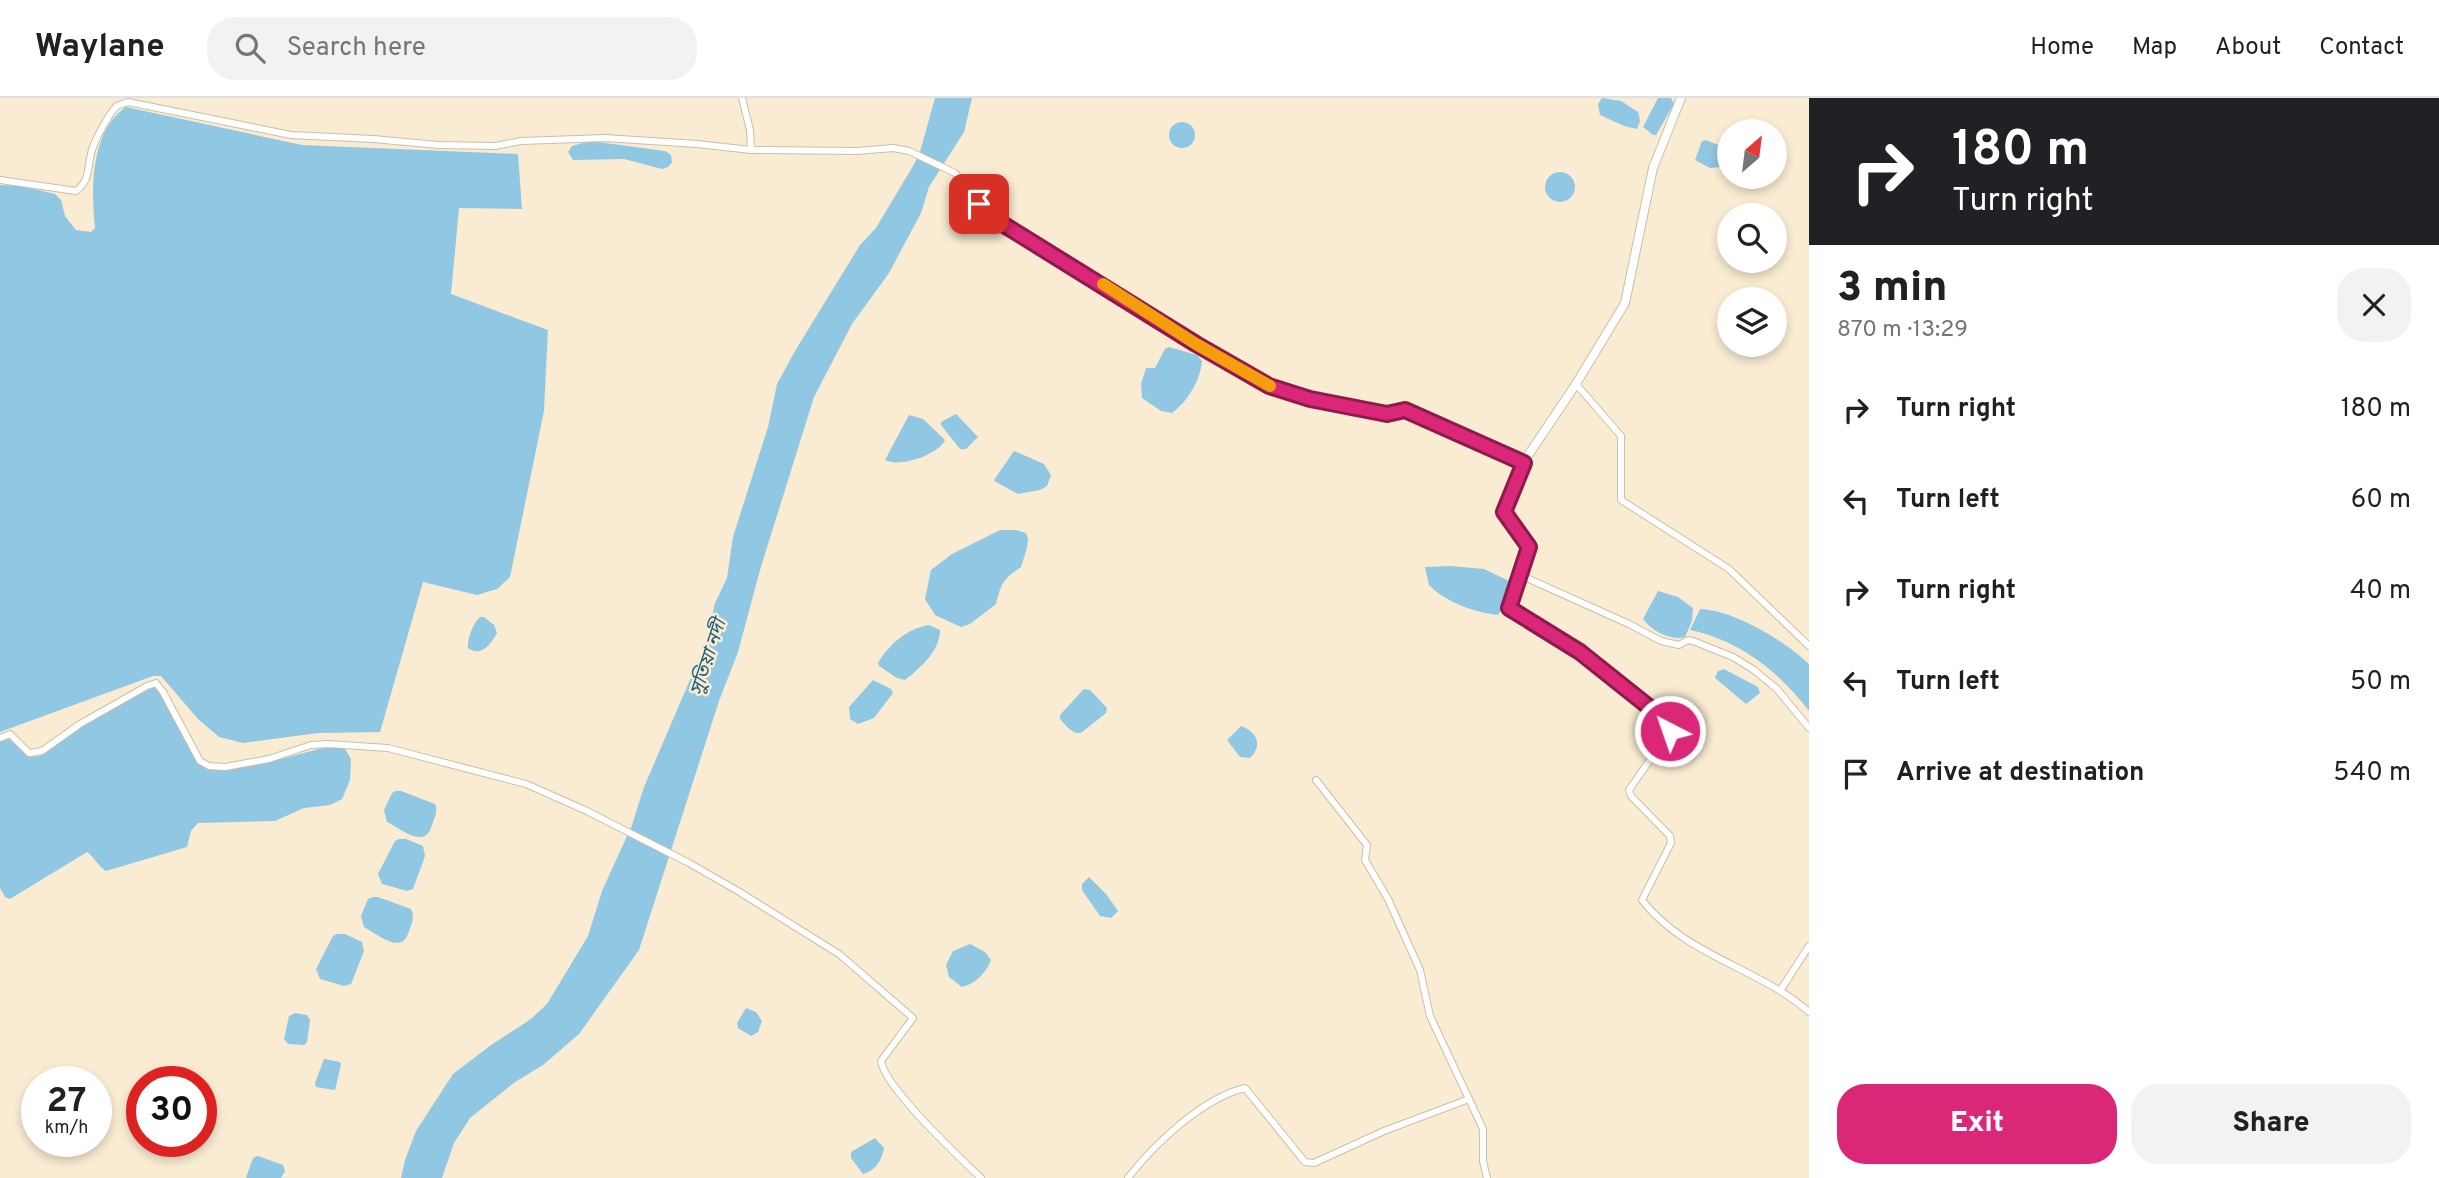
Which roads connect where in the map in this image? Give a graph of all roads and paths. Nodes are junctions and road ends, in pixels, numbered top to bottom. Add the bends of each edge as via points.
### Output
1 (742, 98) edge
2 (1681, 98) edge
3 (751, 150) junction
4 (0, 180) edge
5 (1576, 384) junction
6 (1524, 463) junction
7 (1520, 575) junction
8 (1809, 646) edge
9 (1809, 728) edge
10 (0, 738) edge
11 (1316, 780) dead end
12 (1809, 946) edge
13 (1780, 991) junction
14 (1809, 1012) edge
15 (1469, 1099) junction
16 (981, 1178) edge
17 (1128, 1178) edge
18 (1487, 1178) edge

1 - 3 street
2 - 5 street via 1653,168 1625,303
3 - 4 street via 605,138 481,146 291,135 128,102 117,105 101,130 86,181 76,191
3 - 6 street via 909,151 955,173 993,218 1269,386 1387,414 1405,410
5 - 6 street
5 - 8 street via 1621,436 1621,500 1729,569
6 - 7 street via 1504,512 1529,547
7 - 9 street via 1661,641 1679,645 1693,641 1733,657 1777,689
7 - 13 street via 1509,608 1580,652 1669,723 1670,731 1629,790 1670,836 1671,843 1642,900 1679,936
10 - 16 street via 10,734 29,753 42,751 80,724 156,683 200,761 209,766 269,759 311,745 388,748 526,784 587,811 689,863 839,954 913,1017 881,1061 883,1072
11 - 15 street via 1367,845 1365,860 1420,970 1430,1016
12 - 13 street
13 - 14 street
15 - 17 street via 1314,1163 1305,1162 1245,1088 1192,1116
15 - 18 street via 1483,1129

